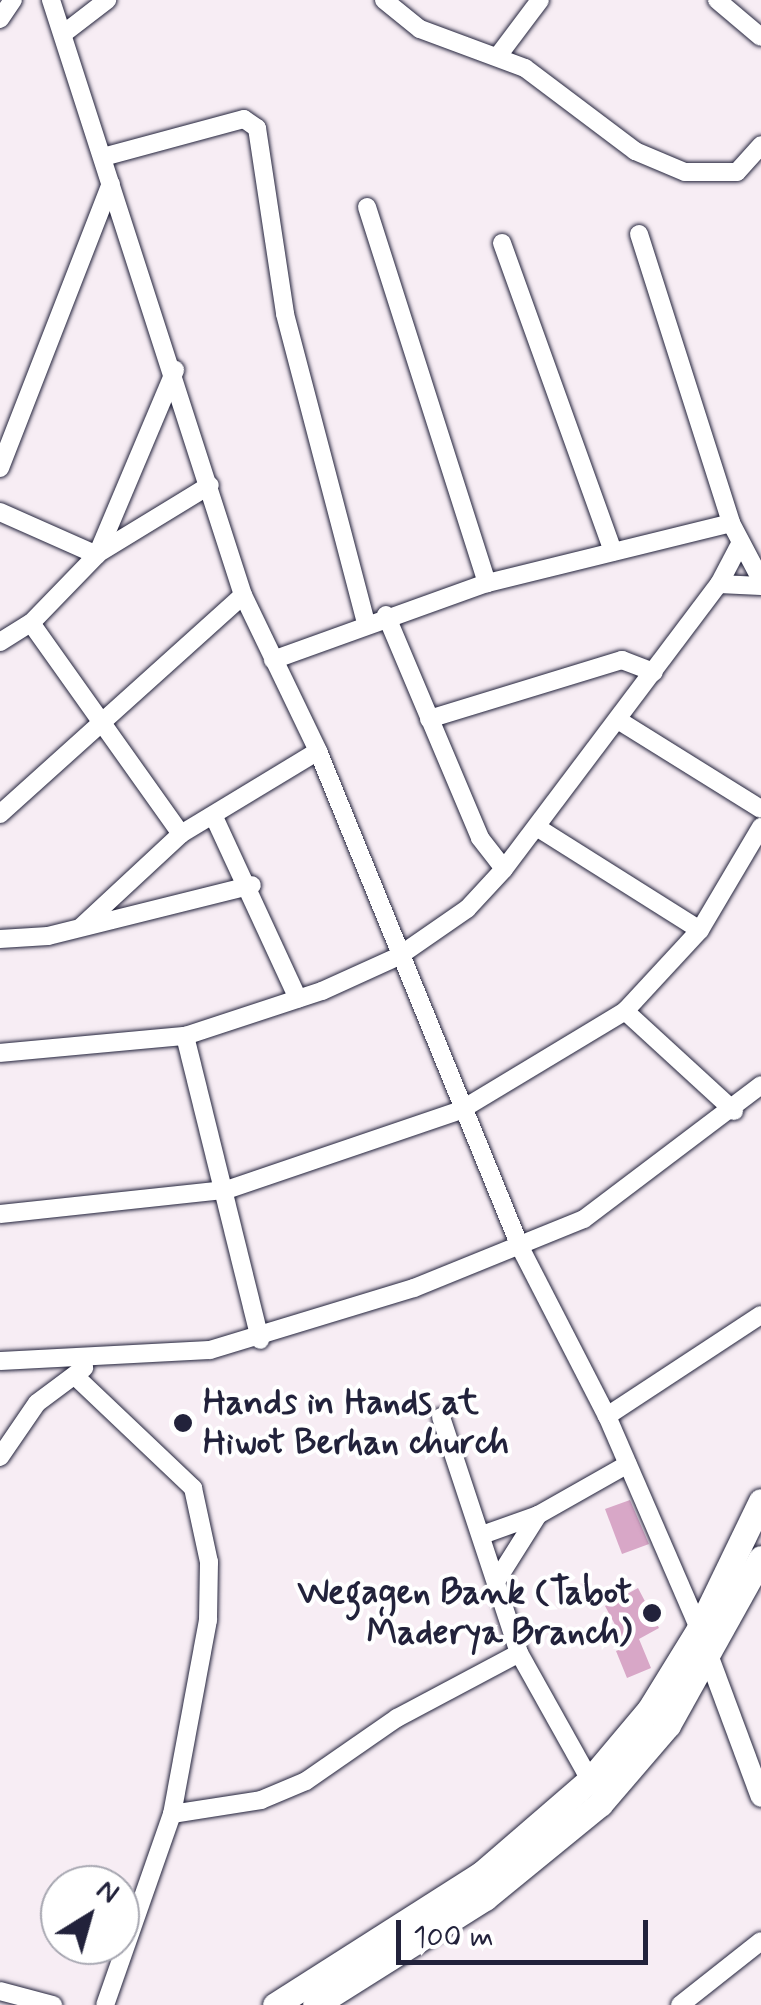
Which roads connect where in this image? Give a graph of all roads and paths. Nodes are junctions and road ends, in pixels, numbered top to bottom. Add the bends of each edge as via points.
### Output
1 (13, 0) edge
2 (51, 0) edge
3 (107, 0) edge
4 (384, 0) edge
5 (540, 0) edge
6 (717, 0) edge
7 (0, 19) edge
8 (63, 34) junction
9 (761, 37) edge
10 (498, 56) junction
11 (761, 145) edge
12 (102, 157) junction
13 (111, 184) junction
14 (367, 207) dead end
15 (639, 234) dead end
16 (502, 243) dead end
17 (175, 370) junction
18 (0, 468) edge
19 (210, 485) junction
20 (0, 512) edge
21 (731, 523) junction
22 (740, 544) junction
23 (612, 552) junction
24 (96, 554) junction
25 (487, 583) junction
26 (761, 583) edge
27 (720, 584) junction
28 (243, 594) junction
29 (386, 615) junction
30 (366, 622) junction
31 (31, 623) junction
32 (0, 642) edge
33 (273, 660) junction
34 (654, 672) junction
35 (429, 720) junction
36 (618, 720) junction
37 (105, 725) junction
38 (318, 751) junction
39 (761, 809) edge
40 (0, 814) edge
41 (214, 817) junction
42 (761, 827) edge
43 (538, 828) junction
44 (180, 834) junction
45 (504, 870) junction
46 (252, 885) junction
47 (82, 926) junction
48 (700, 930) junction
49 (0, 939) edge
50 (399, 956) junction
51 (298, 999) junction
52 (624, 1011) junction
53 (185, 1036) junction
54 (0, 1053) edge
55 (761, 1085) edge
56 (461, 1110) junction
57 (734, 1111) junction
58 (226, 1190) junction
59 (0, 1214) edge
60 (520, 1249) junction
61 (761, 1315) edge
62 (260, 1340) junction
63 (0, 1361) edge
64 (93, 1362) junction
65 (75, 1376) junction
66 (607, 1416) junction
67 (441, 1417) dead end
68 (0, 1457) edge
69 (628, 1464) junction
70 (761, 1501) edge
71 (538, 1516) junction
72 (482, 1535) junction
73 (761, 1558) edge
74 (497, 1580) junction
75 (699, 1629) junction
76 (518, 1653) junction
77 (709, 1660) junction
78 (590, 1780) junction
79 (761, 1797) edge
80 (172, 1814) junction
81 (761, 1941) edge
82 (0, 1991) edge
83 (54, 2005) edge
84 (105, 2005) edge
85 (275, 2005) edge
86 (315, 2005) edge
87 (680, 2005) edge

1 - 7 street
2 - 8 street
3 - 8 street
4 - 10 street via 420,29
5 - 10 street
6 - 9 street
8 - 12 street
10 - 11 street via 635,151 685,172 737,172
12 - 13 street
12 - 30 street via 244,119 257,128 285,314
13 - 17 street
13 - 18 street
14 - 25 street
15 - 21 street
16 - 23 street
17 - 19 street
17 - 24 street
19 - 24 street
19 - 28 street
20 - 24 street
21 - 22 street
21 - 23 street
22 - 26 street
22 - 27 street
23 - 25 street
24 - 31 street
25 - 29 street
26 - 27 street
27 - 34 street
28 - 33 street
28 - 37 street
29 - 30 street
29 - 35 street
30 - 33 street
31 - 32 street
31 - 37 street
33 - 38 street
34 - 35 street via 622,660
34 - 36 street
35 - 45 street via 480,838
36 - 39 street
36 - 43 street
37 - 40 street
37 - 44 street
38 - 41 street
38 - 50 street
41 - 44 street
41 - 46 street
42 - 48 street
43 - 45 street
43 - 48 street
44 - 47 street
45 - 50 street via 467,909
46 - 47 street
46 - 51 street
47 - 49 street
48 - 52 street
50 - 51 street
50 - 56 street
51 - 53 street
52 - 56 street
52 - 57 street
53 - 54 street
53 - 58 street
55 - 57 street
56 - 58 street
56 - 60 street
57 - 60 street via 584,1220
58 - 59 street
58 - 62 street
60 - 62 street
60 - 66 street
61 - 66 street
62 - 64 street
63 - 64 street
64 - 65 street
65 - 68 street via 37,1403
65 - 80 street via 172,1462 203,1518 208,1620
66 - 69 street
67 - 72 street
69 - 71 street
69 - 75 street
70 - 75 main road
71 - 72 street
71 - 74 street
72 - 74 street
73 - 77 main road
74 - 76 street
75 - 77 street
75 - 78 main road via 649,1710
76 - 78 street
76 - 80 street via 397,1718 306,1780 261,1800
77 - 79 street
77 - 86 main road via 657,1738 551,1849
78 - 85 main road via 482,1874
80 - 84 street
81 - 87 street
82 - 83 street

